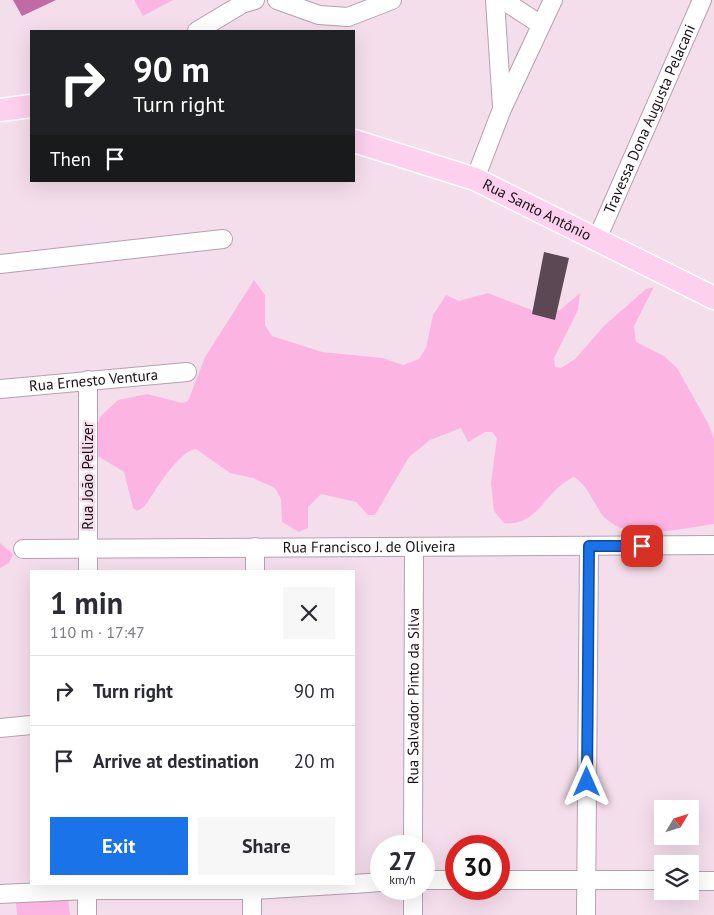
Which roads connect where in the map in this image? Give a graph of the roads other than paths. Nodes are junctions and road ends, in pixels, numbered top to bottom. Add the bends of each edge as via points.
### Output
1 (255, 0) edge
2 (278, 0) edge
3 (392, 0) edge
4 (495, 0) edge
5 (503, 0) edge
6 (553, 0) edge
7 (702, 0) edge
8 (542, 25) junction
9 (199, 30) edge
10 (30, 106) edge
11 (502, 109) junction
12 (0, 110) edge
13 (355, 140) edge
14 (475, 179) junction
15 (223, 239) dead end
16 (597, 239) junction
17 (0, 264) edge
18 (714, 298) edge
19 (187, 372) dead end
20 (88, 380) junction
21 (0, 389) edge
22 (714, 545) edge
23 (589, 546) junction
24 (414, 547) junction
25 (88, 548) junction
26 (255, 548) junction
27 (24, 549) dead end
28 (88, 570) edge
29 (255, 570) edge
30 (30, 725) edge
31 (0, 728) edge
32 (414, 835) edge
33 (510, 880) edge
34 (587, 880) junction
35 (654, 880) edge
36 (699, 881) edge
37 (714, 881) edge
38 (370, 883) edge
39 (355, 884) edge
40 (319, 885) edge
41 (87, 887) edge
42 (252, 887) edge
43 (0, 894) edge
44 (413, 900) edge
45 (87, 915) edge
46 (252, 915) edge
47 (413, 915) edge
48 (586, 915) edge

1 - 9 street via 242,4
2 - 3 street via 319,15 348,17
4 - 11 street
5 - 8 street
6 - 8 street
7 - 16 street, Travessa Dona Augusta Pelacani
8 - 11 street
10 - 12 main road
11 - 14 street
13 - 14 main road, Rua Santo Antônio
14 - 16 main road, Rua Santo Antônio
15 - 17 street
16 - 18 main road, Rua Santo Antônio
19 - 20 street, Rua Ernesto Ventura
20 - 21 street, Rua Ernesto Ventura
20 - 25 street, Rua João Pellizer
22 - 23 street, Rua Francisco J. de Oliveira
23 - 24 street, Rua Francisco J. de Oliveira
23 - 34 street
24 - 26 street, Rua Francisco J. de Oliveira
24 - 32 street, Rua Salvador Pinto da Silva
25 - 26 street, Rua Francisco J. de Oliveira
25 - 27 street, Rua Francisco J. de Oliveira
25 - 28 street, Rua João Pellizer
26 - 29 street
30 - 31 street
33 - 34 street
34 - 35 street
34 - 48 street
36 - 37 street
38 - 39 street
40 - 42 street
41 - 42 street
41 - 43 street
41 - 45 street
42 - 46 street
44 - 47 street

